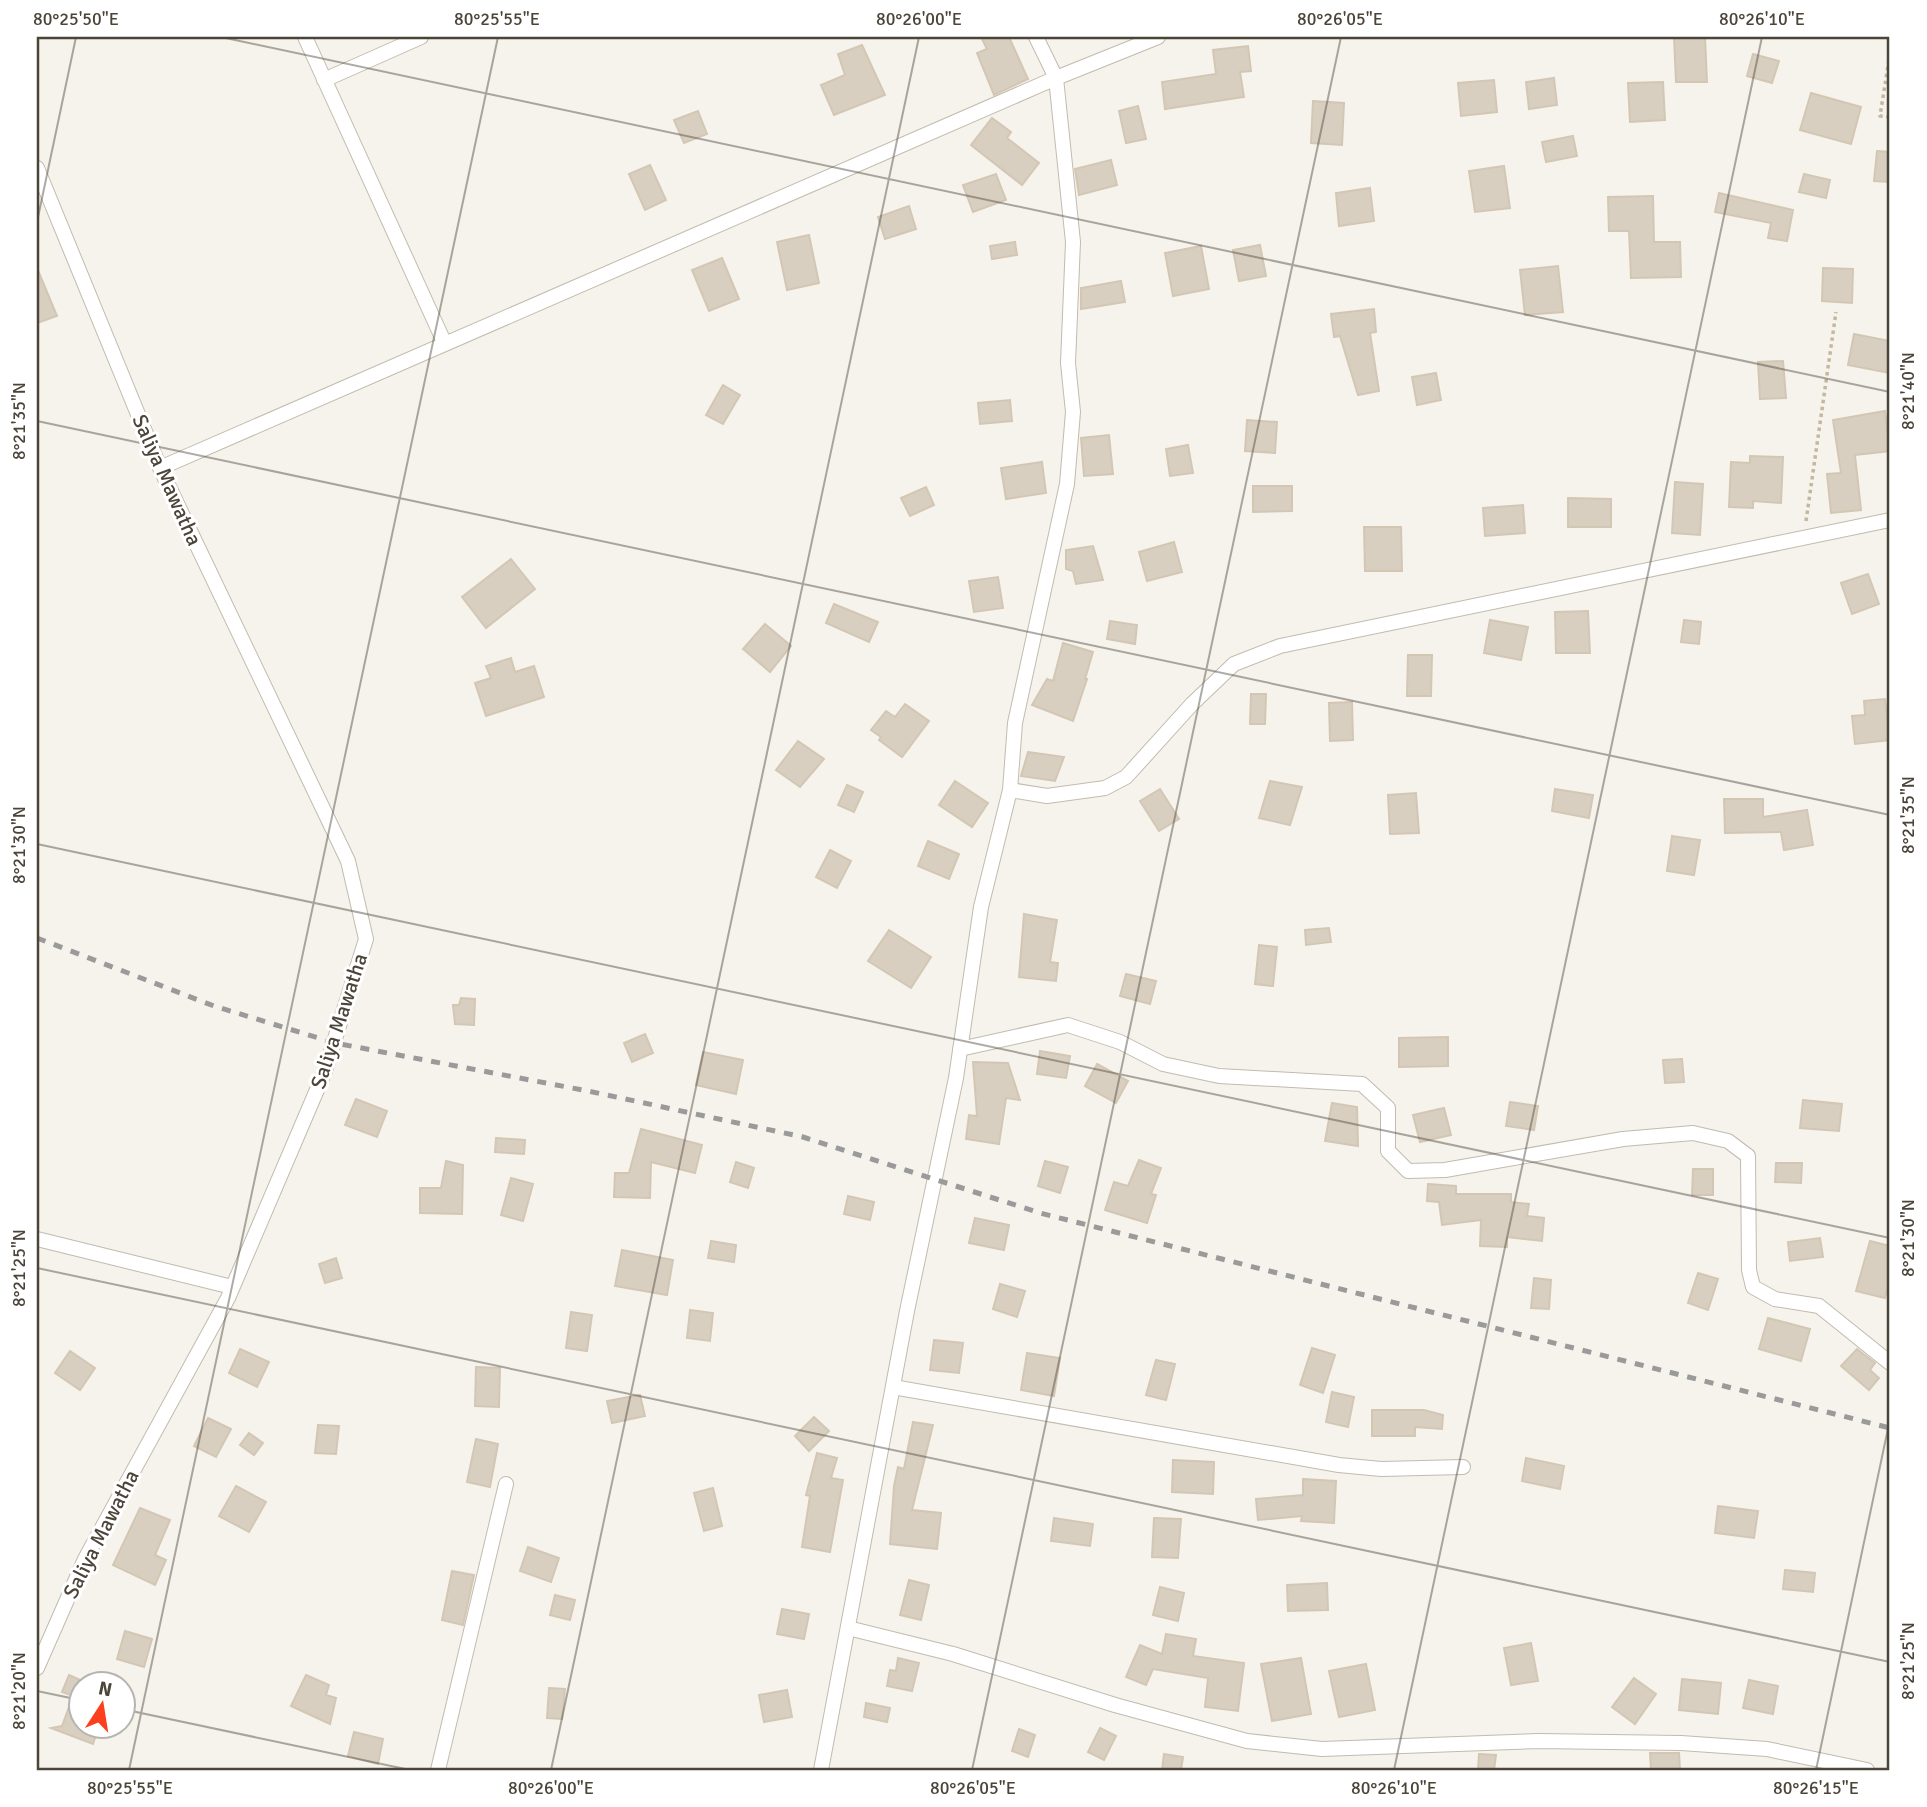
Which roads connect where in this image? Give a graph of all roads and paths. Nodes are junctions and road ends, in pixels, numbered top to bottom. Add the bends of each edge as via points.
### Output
1 (305, 37) edge
2 (421, 37) edge
3 (1036, 37) edge
4 (1158, 37) edge
5 (1890, 53) edge
6 (1056, 78) junction
7 (324, 80) junction
8 (1890, 117) edge
9 (37, 168) edge
10 (1836, 312) dead end
11 (445, 344) junction
12 (160, 468) junction
13 (1890, 520) edge
14 (1804, 537) junction
15 (1010, 790) junction
16 (960, 1049) junction
17 (37, 1239) edge
18 (232, 1287) junction
19 (1890, 1363) edge
20 (893, 1387) junction
21 (1463, 1467) dead end
22 (506, 1484) dead end
23 (848, 1628) junction
24 (37, 1668) edge
25 (438, 1770) edge
26 (821, 1770) edge
27 (1867, 1770) edge

1 - 7 street
2 - 7 street
3 - 6 street
4 - 6 street
5 - 8 path via 1880,116
6 - 11 street
6 - 15 street via 1073,242 1068,363 1073,412 1067,484 1015,723
7 - 11 street
9 - 12 street, Saliya Mawatha
10 - 14 path
11 - 12 street
12 - 18 street, Saliya Mawatha via 348,861 366,939 325,1071
13 - 14 street
14 - 15 street via 1280,646 1234,664 1126,777 1105,788 1047,796
15 - 16 street via 981,907
16 - 19 street via 1069,1025 1120,1042 1163,1064 1219,1076 1362,1084 1388,1108 1388,1150 1408,1171 1445,1170 1623,1139 1693,1133 1728,1141 1748,1156 1753,1287 1775,1299 1819,1306
16 - 20 street
17 - 18 street
18 - 24 street, Saliya Mawatha via 85,1559
20 - 21 street via 1339,1465
20 - 23 street
22 - 25 street
23 - 26 street
23 - 27 street via 953,1654 1247,1741 1322,1749 1539,1741 1681,1742 1767,1749

